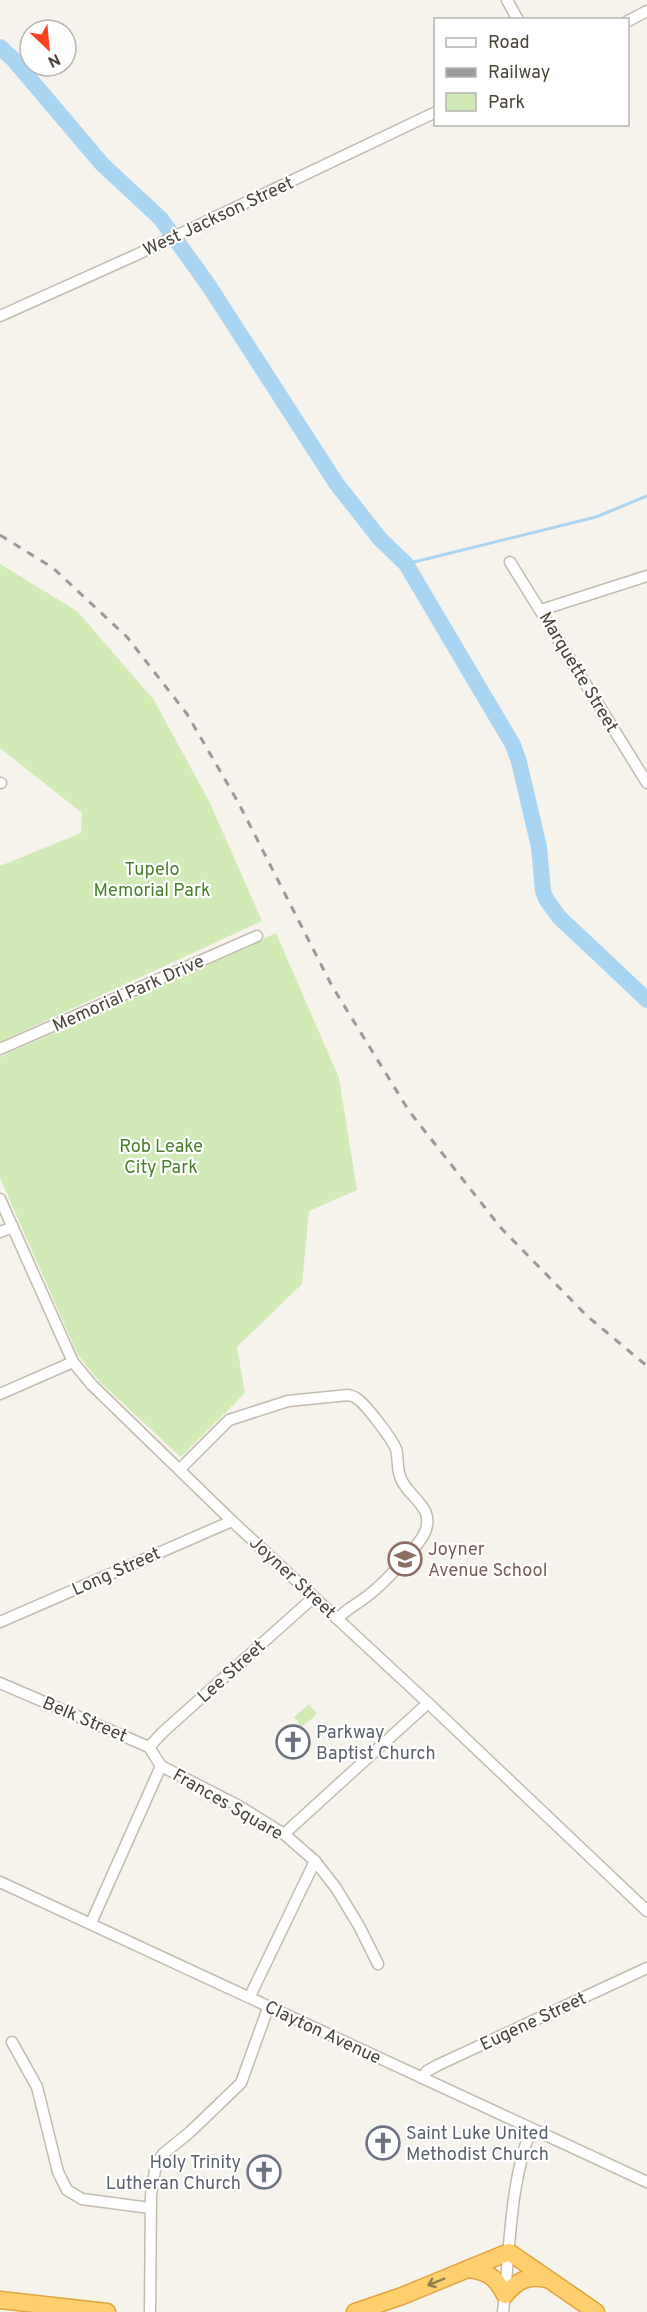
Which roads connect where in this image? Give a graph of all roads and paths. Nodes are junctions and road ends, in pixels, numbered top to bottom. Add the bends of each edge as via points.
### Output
1 (507, 0) edge
2 (647, 11) edge
3 (517, 18) edge
4 (629, 20) edge
5 (434, 112) edge
6 (0, 316) edge
7 (510, 562) dead end
8 (647, 576) edge
9 (542, 610) junction
10 (647, 783) edge
11 (257, 936) dead end
12 (0, 1049) edge
13 (0, 1199) edge
14 (13, 1227) junction
15 (0, 1232) edge
16 (74, 1362) junction
17 (0, 1394) edge
18 (180, 1469) junction
19 (232, 1521) junction
20 (314, 1597) junction
21 (337, 1618) junction
22 (0, 1622) edge
23 (0, 1683) edge
24 (428, 1703) junction
25 (149, 1747) junction
26 (161, 1766) junction
27 (284, 1834) junction
28 (315, 1861) junction
29 (0, 1882) edge
30 (647, 1911) edge
31 (91, 1923) junction
32 (378, 1964) dead end
33 (647, 1968) edge
34 (250, 1996) junction
35 (268, 2008) junction
36 (12, 2042) dead end
37 (422, 2078) junction
38 (531, 2130) junction
39 (645, 2178) edge
40 (150, 2208) junction
41 (509, 2252) junction
42 (468, 2270) junction
43 (550, 2280) junction
44 (505, 2295) junction
45 (0, 2300) edge
46 (107, 2312) edge
47 (150, 2312) edge
48 (356, 2312) edge
49 (503, 2312) edge
50 (596, 2312) edge

1 - 3 street
2 - 4 street
5 - 6 street, West Jackson Street
7 - 9 street, Marquette Street
8 - 9 street
9 - 10 street, Marquette Street
11 - 12 street, Memorial Park Drive
13 - 14 street, Joyner Street
14 - 15 street
14 - 16 street, Joyner Street
16 - 17 street
16 - 18 street, Joyner Street via 92,1385
18 - 19 street, Joyner Street
18 - 21 street via 229,1420 288,1401 348,1395 357,1398 389,1436 396,1450 402,1483 425,1508 428,1518 420,1540 373,1592
19 - 20 street, Joyner Street
19 - 22 street, Long Street
20 - 21 street, Joyner Street
20 - 25 street, Lee Street
21 - 24 street, Joyner Street
23 - 25 street, Belk Street
24 - 27 street
24 - 30 street, Joyner Street
25 - 26 street, Belk Street
26 - 27 street, Frances Square
26 - 31 street, Frances Square
27 - 28 street, Frances Square
28 - 32 street, Frances Square via 359,1926
28 - 34 street
29 - 31 street, Clayton Avenue
31 - 34 street, Clayton Avenue
33 - 37 street, Eugene Street via 438,2065
34 - 35 street, Clayton Avenue
35 - 37 street, Clayton Avenue
35 - 40 street via 241,2083 158,2159 153,2170
36 - 40 street via 37,2087 58,2172 67,2190 82,2199
37 - 38 street, Clayton Avenue
38 - 39 street, Clayton Avenue
38 - 41 street via 521,2159
40 - 47 street
41 - 42 highway
41 - 43 highway
41 - 44 street
42 - 44 highway via 488,2273
42 -> 48 highway
43 - 44 highway via 524,2279
43 - 50 highway
44 - 49 street
45 - 46 highway

